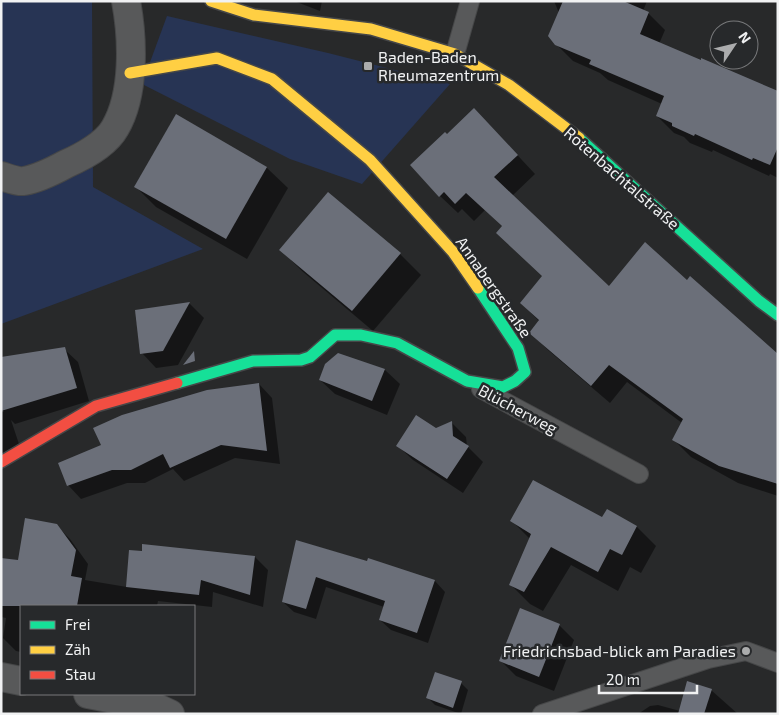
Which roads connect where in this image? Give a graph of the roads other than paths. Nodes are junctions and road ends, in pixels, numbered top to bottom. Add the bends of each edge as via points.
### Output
1 (126, 1) edge
2 (211, 1) edge
3 (470, 1) edge
4 (455, 54) junction
5 (130, 73) junction
6 (1, 176) edge
7 (778, 315) edge
8 (397, 344) junction
9 (1, 462) edge
10 (639, 474) dead end
11 (778, 664) edge
12 (1, 677) edge
13 (20, 681) edge
14 (94, 695) edge
15 (170, 714) edge
16 (542, 714) edge

1 - 5 street via 130,22
2 - 4 street, Rotenbachtalstraße via 254,15 371,29
3 - 4 lane
4 - 7 street, Rotenbachtalstraße via 509,85 587,144
5 - 6 street via 125,102 114,129 90,153 22,181
5 - 8 street, Annabergstraße via 217,58 272,79 370,160 453,252 518,348 525,372 515,382 503,387 467,381
8 - 9 street, Annabergstraße via 361,335 335,335 310,357 301,360 253,362 96,406
8 - 10 lane, Blücherweg
11 - 16 lane via 746,651 708,659
12 - 13 street
14 - 15 street via 155,706

